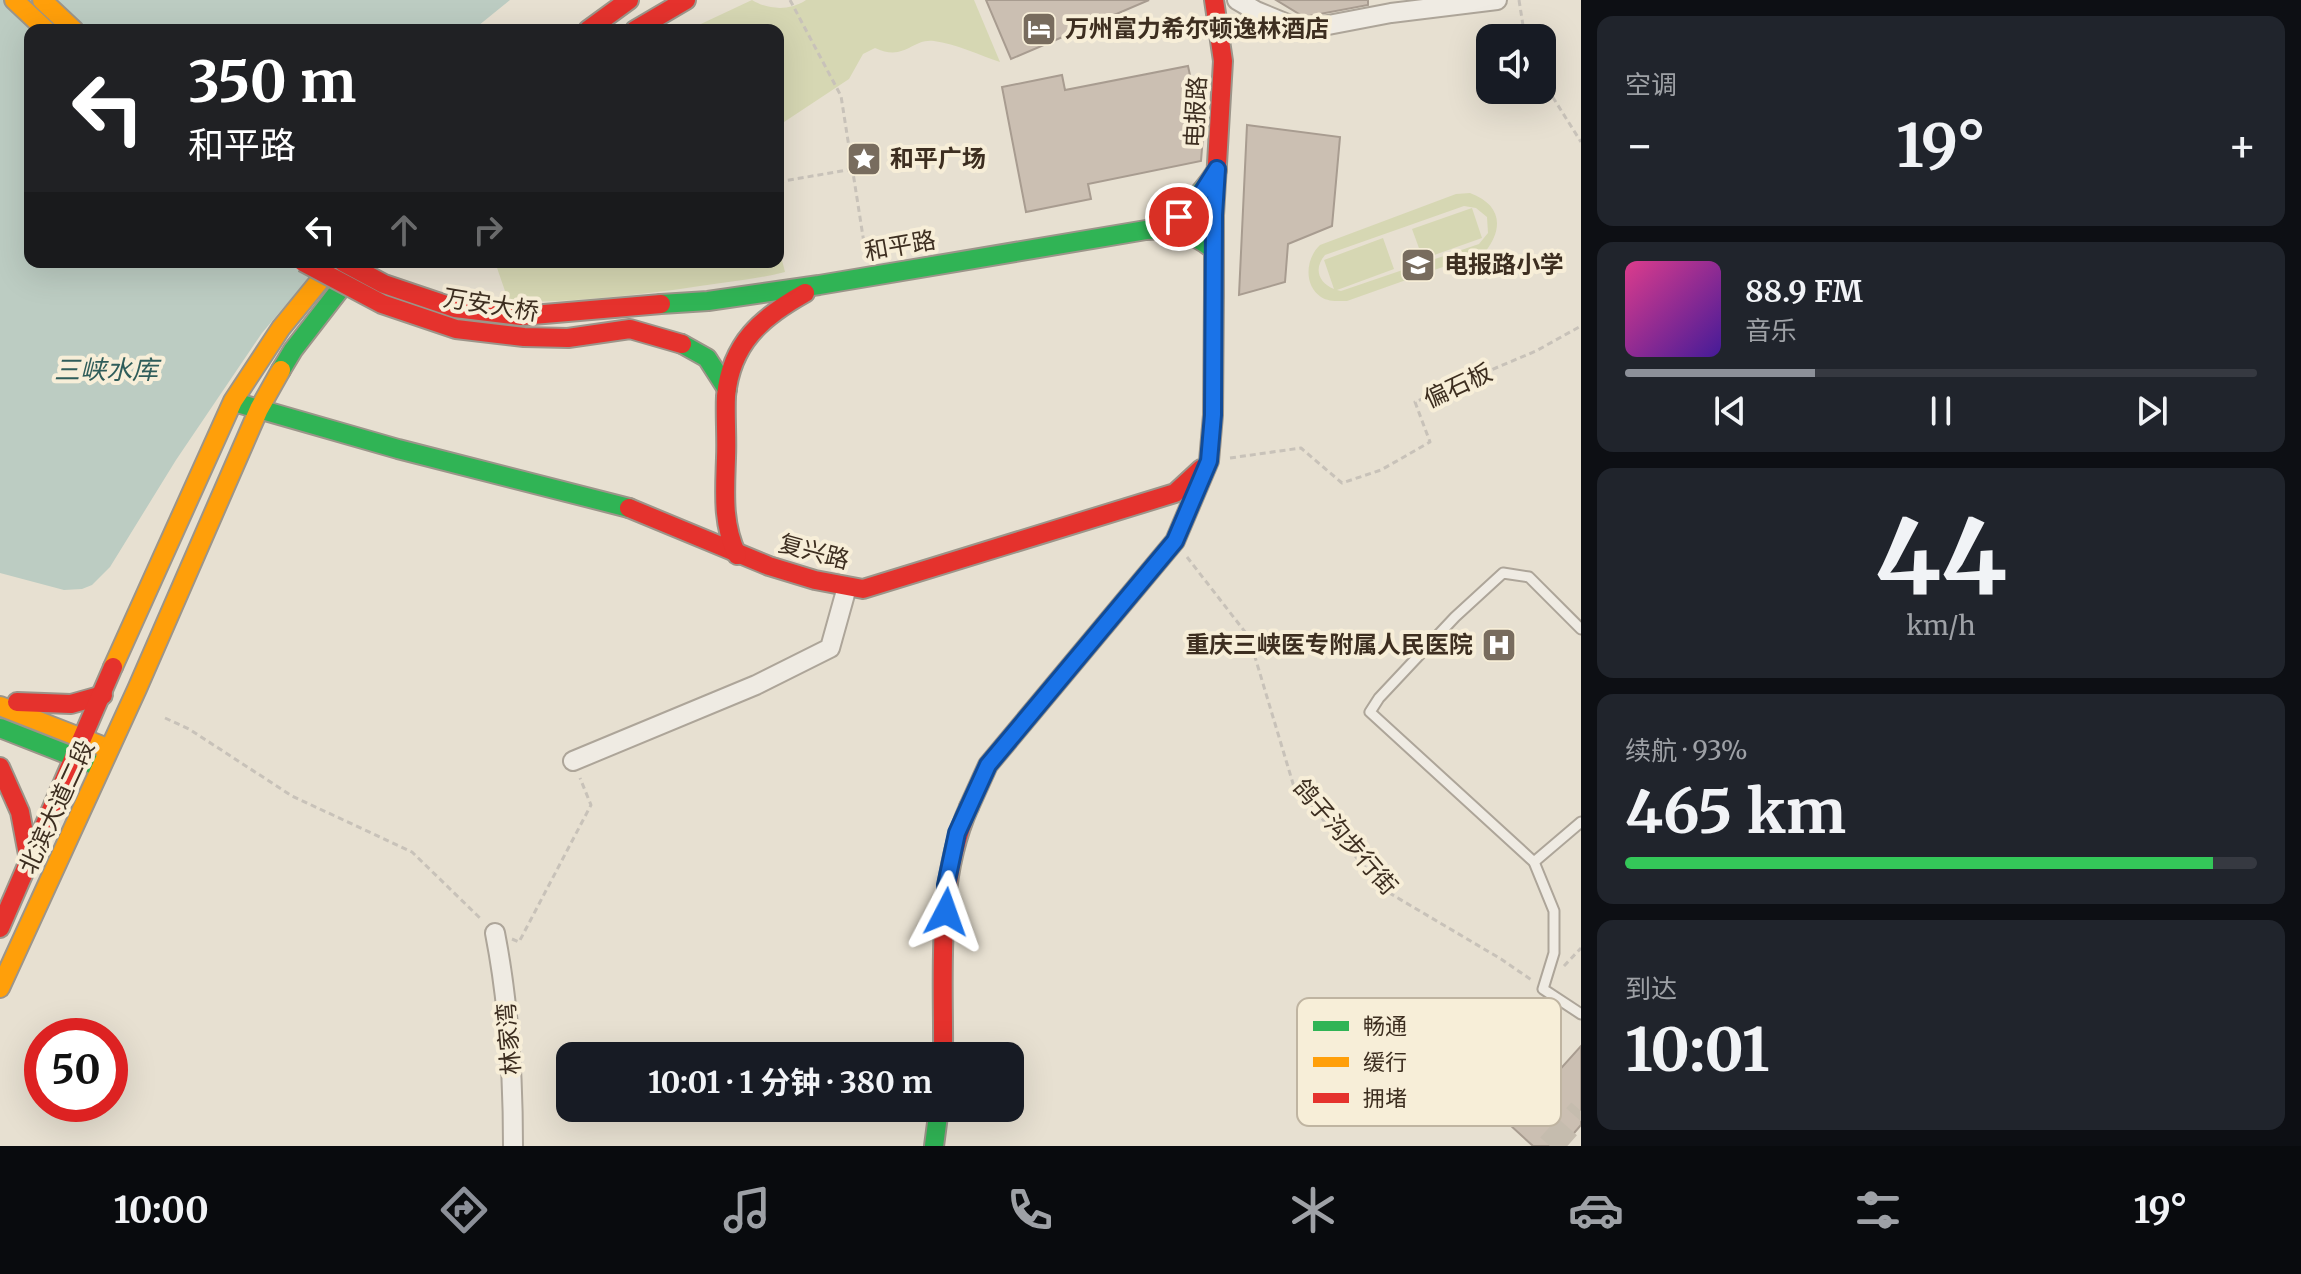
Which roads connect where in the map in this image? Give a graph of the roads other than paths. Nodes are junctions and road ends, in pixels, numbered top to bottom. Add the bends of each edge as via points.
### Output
1 (14, 0) edge
2 (42, 0) edge
3 (629, 0) edge
4 (686, 0) edge
5 (1214, 0) edge
6 (1237, 0) edge
7 (1497, 0) edge
8 (40, 24) edge
9 (68, 24) edge
10 (596, 24) edge
11 (645, 24) edge
12 (1217, 169) junction
13 (1146, 230) junction
14 (1214, 250) junction
15 (314, 268) edge
16 (330, 268) edge
17 (354, 268) edge
18 (356, 268) edge
19 (819, 285) junction
20 (661, 304) joint
21 (727, 389) junction
22 (233, 401) junction
23 (259, 409) junction
24 (1209, 461) junction
25 (723, 500) junction
26 (1142, 504) junction
27 (664, 520) junction
28 (1176, 538) junction
29 (737, 555) junction
30 (847, 587) junction
31 (1581, 629) edge
32 (103, 695) junction
33 (0, 703) edge
34 (0, 728) edge
35 (84, 738) junction
36 (110, 749) junction
37 (75, 757) junction
38 (573, 761) road end
39 (0, 767) edge
40 (102, 768) junction
41 (1581, 822) edge
42 (29, 862) junction
43 (1534, 862) junction
44 (0, 928) edge
45 (495, 933) road end
46 (0, 988) edge
47 (1557, 998) edge
48 (1561, 1001) edge
49 (1581, 1014) edge
50 (943, 1042) edge
51 (937, 1122) edge
52 (513, 1146) edge
53 (934, 1146) edge

1 - 8 main road
2 - 9 main road
3 - 10 main road
4 - 11 main road
5 - 12 main road, 电报路 via 1223,61
6 - 7 street via 1302,30
12 - 13 main road, 和平路 via 1179,217
12 - 14 main road, 电报路
13 - 14 main road, 和平路 via 1176,228 1198,235
13 - 19 main road, 和平路
14 - 24 main road, 电报路
15 - 21 main road, 万安大桥, bridge via 382,304 456,329 554,338 630,329 682,344 707,358
16 - 22 main road, 北滨大道二段 via 281,328
17 - 20 main road, 万安大桥, bridge via 455,308 521,316
18 - 23 main road, 北滨大道二段, bridge via 293,350
19 - 20 main road, 和平路
19 - 21 main road via 772,312 752,333
21 - 25 main road
22 - 23 main road, 复兴路
22 - 32 main road, 北滨大道二段
23 - 27 main road, 复兴路
23 - 36 main road, 北滨大道二段
24 - 26 main road, 复兴路 via 1175,493
24 - 28 main road, 电报路
25 - 27 main road via 705,519
25 - 29 main road via 726,536
26 - 28 main road via 1165,502 1174,508 1179,519
26 - 30 main road, 复兴路 via 863,589
27 - 29 main road, 复兴路
28 - 50 main road, 电报路 via 988,765 957,833 946,885
29 - 30 main road, 复兴路 via 825,585
30 - 38 street via 830,648 756,685
31 - 43 lane via 1529,577 1503,573 1455,617 1370,712
32 - 33 main road via 71,704
32 - 35 main road, 北滨大道二段
33 - 35 main road
34 - 37 main road
35 - 36 main road
35 - 37 main road, 北滨大道二段
36 - 40 main road, 北滨大道二段
37 - 40 main road
37 - 42 main road, 北滨大道二段
39 - 42 main road via 21,810
40 - 46 main road, 北滨大道二段
41 - 43 lane
42 - 44 main road, 北滨大道二段
43 - 47 lane via 1554,911 1554,953 1543,989
45 - 52 street, 林家湾 via 513,1075
48 - 49 lane
51 - 53 main road

